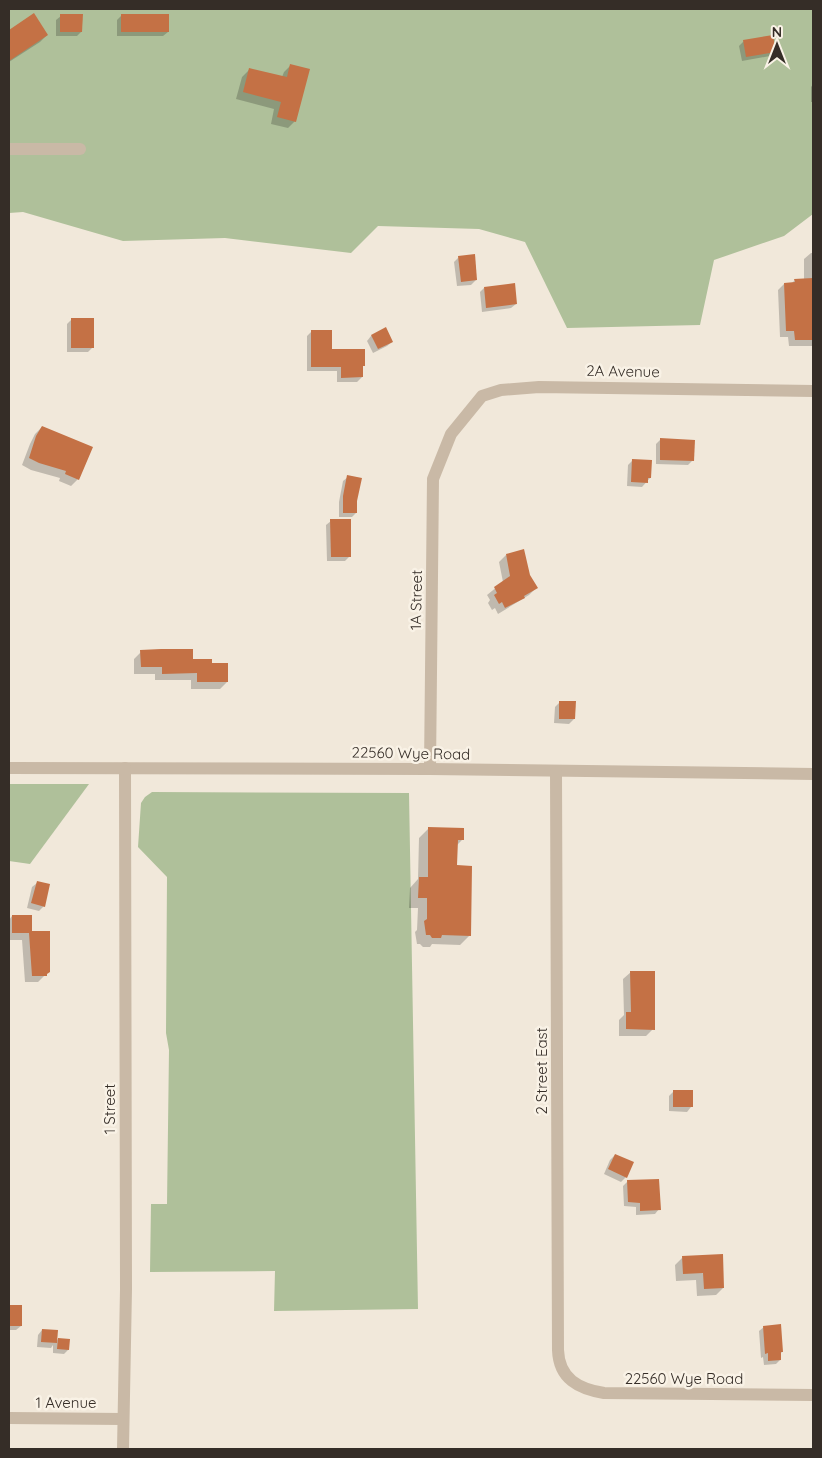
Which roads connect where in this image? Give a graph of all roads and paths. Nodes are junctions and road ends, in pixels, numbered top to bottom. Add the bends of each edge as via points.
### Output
1 (80, 148) dead end
2 (9, 149) edge
3 (813, 391) edge
4 (451, 434) joint
5 (9, 768) edge
6 (125, 768) junction
7 (430, 769) junction
8 (556, 772) junction
9 (813, 774) edge
10 (562, 1369) joint
11 (813, 1395) edge
12 (9, 1418) edge
13 (122, 1419) junction
14 (123, 1449) edge

1 - 2 street
3 - 4 street, 2A Avenue via 622,387 501,390 482,396
4 - 7 street, 1A Street via 433,479
5 - 6 street, 22560 Wye Road
6 - 7 street, 22560 Wye Road
6 - 13 street, 1 Street via 126,1289
7 - 8 street, 22560 Wye Road
8 - 9 street, 22560 Wye Road
8 - 10 street, 2 Street East via 558,1359
10 - 11 street, 22560 Wye Road via 582,1388 604,1393
12 - 13 street, 1 Avenue
13 - 14 street, 1 Street

